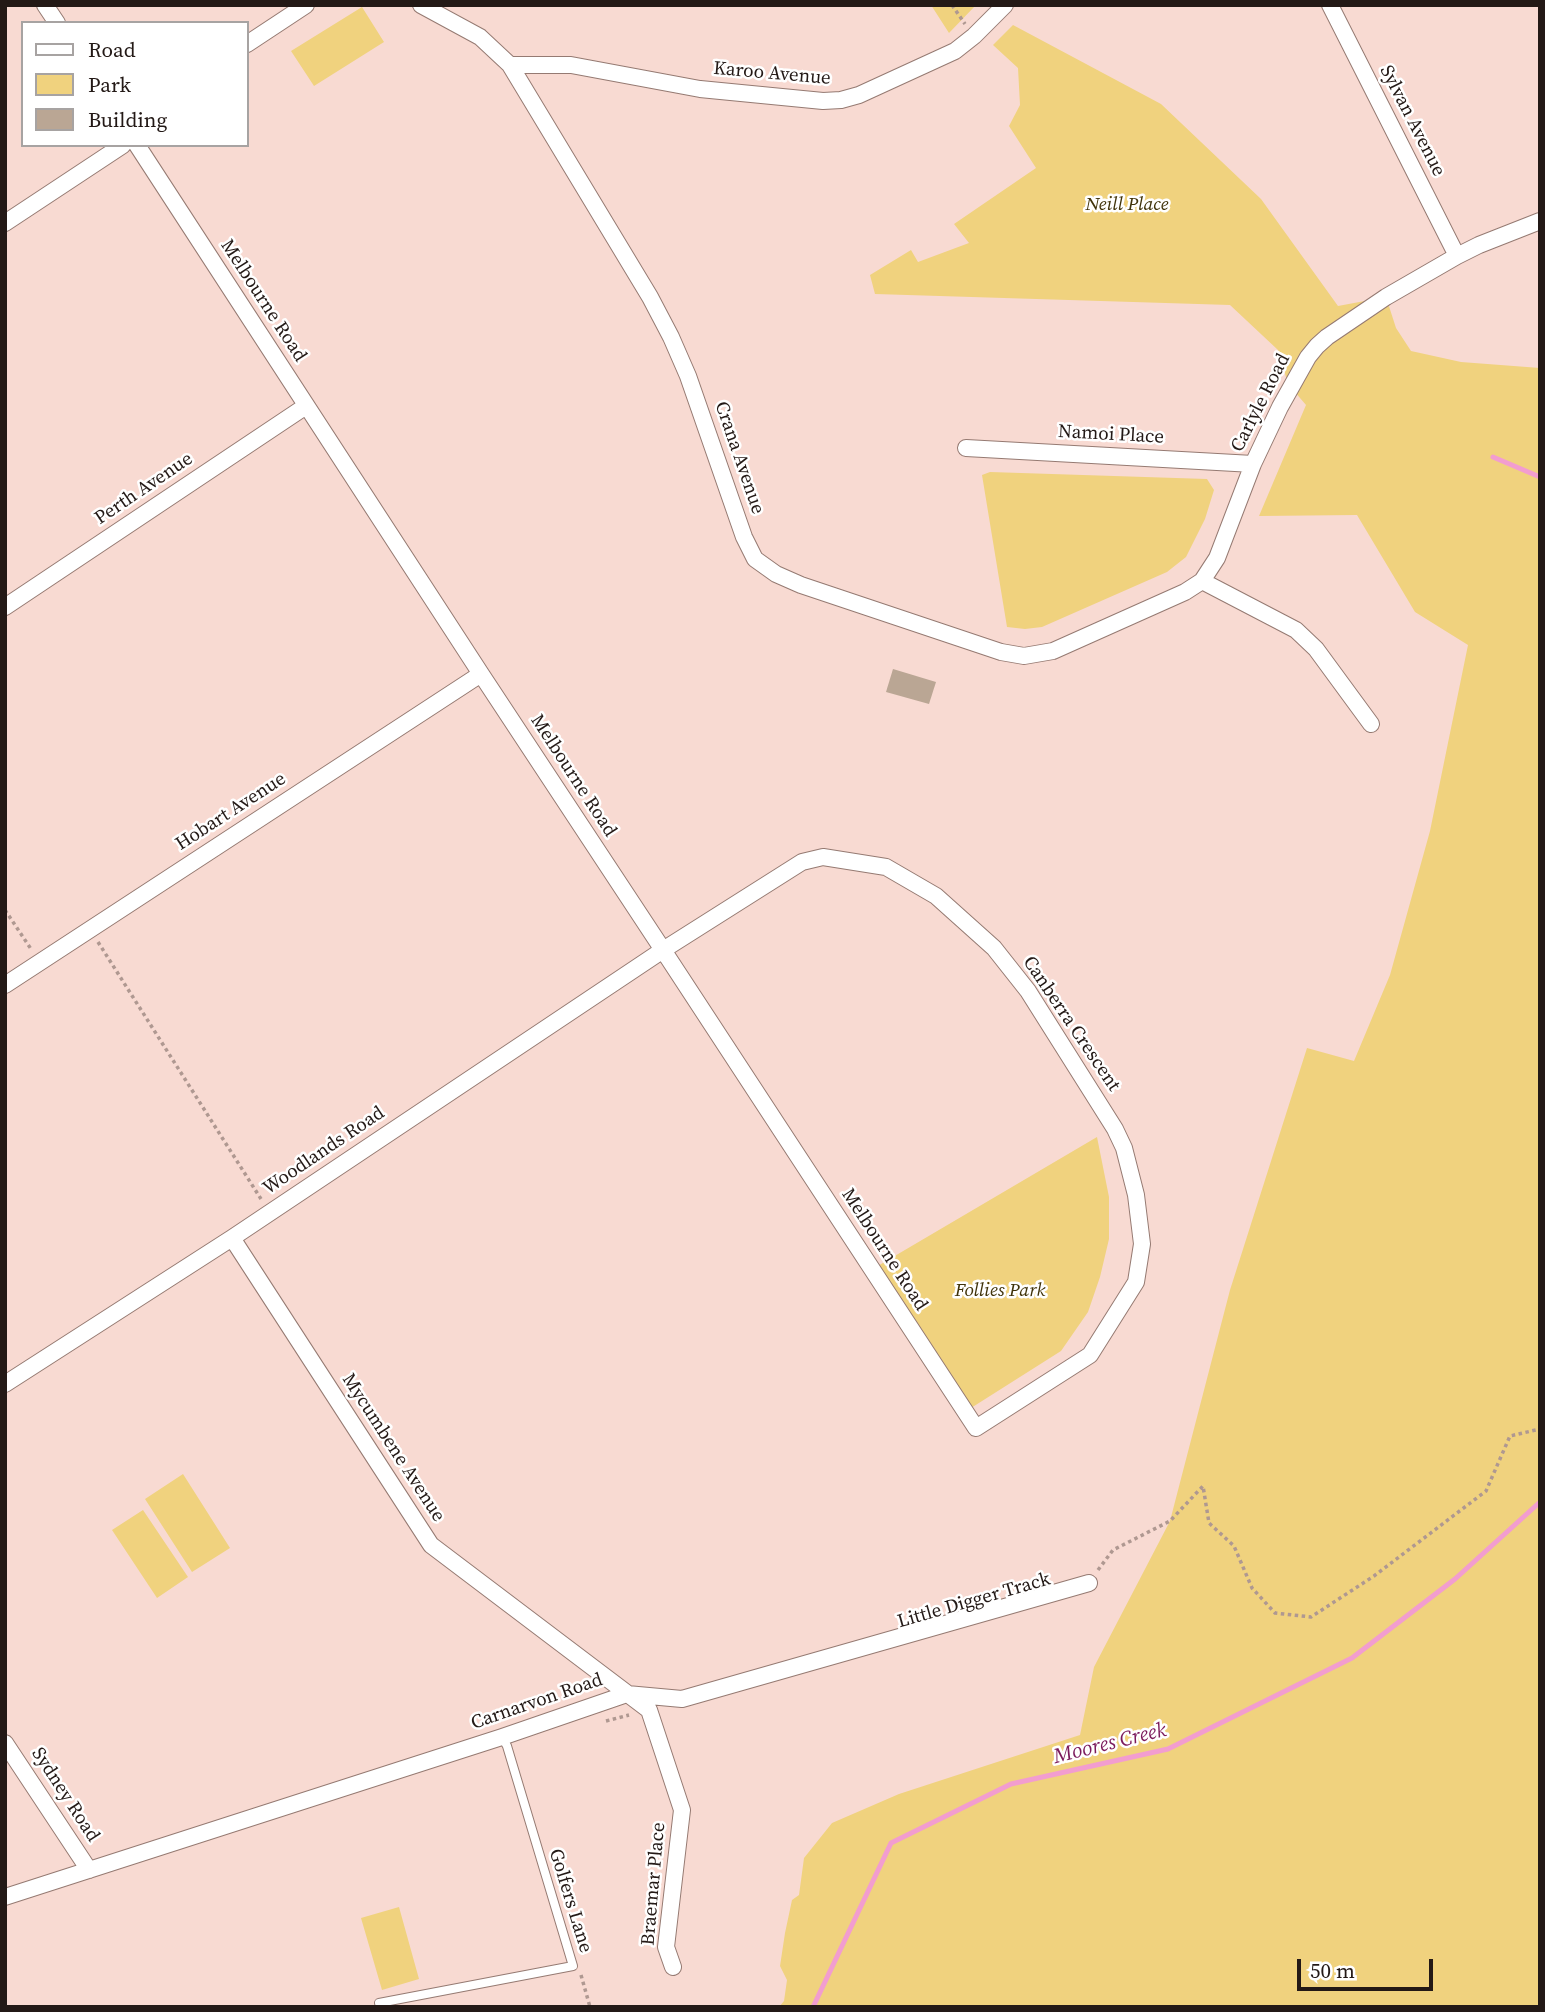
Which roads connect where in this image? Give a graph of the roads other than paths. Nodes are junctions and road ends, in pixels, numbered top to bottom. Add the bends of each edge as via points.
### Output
1 (45, 5) edge
2 (306, 5) edge
3 (421, 5) edge
4 (1005, 5) edge
5 (1330, 5) edge
6 (56, 21) edge
7 (248, 43) edge
8 (510, 65) junction
9 (120, 147) edge
10 (139, 147) edge
11 (1540, 221) edge
12 (5, 223) edge
13 (1457, 256) junction
14 (306, 406) junction
15 (967, 449) dead end
16 (1253, 464) junction
17 (1202, 581) junction
18 (1185, 593) joint
19 (5, 607) edge
20 (481, 674) junction
21 (1371, 724) dead end
22 (663, 950) junction
23 (5, 985) edge
24 (232, 1238) junction
25 (5, 1384) edge
26 (976, 1429) joint
27 (1089, 1583) road end
28 (627, 1693) junction
29 (502, 1737) junction
30 (5, 1743) edge
31 (89, 1870) junction
32 (5, 1897) edge
33 (673, 1967) dead end
34 (379, 2003) dead end

1 - 6 street
2 - 7 street
3 - 8 street, Crana Avenue via 480,37
4 - 8 street, Karoo Avenue via 955,51 841,100 700,89 571,65
5 - 13 street, Sylvan Avenue
8 - 18 street, Crana Avenue via 671,337 755,559 801,585 1024,656 1053,651
9 - 12 street
10 - 14 street, Melbourne Road
11 - 13 street, Carlyle Road
13 - 16 street, Carlyle Road via 1386,297 1317,346 1300,369
14 - 19 street, Perth Avenue
14 - 20 street, Melbourne Road
15 - 16 street, Namoi Place
16 - 17 street, Carlyle Road via 1217,558
17 - 18 street, Carlyle Road
17 - 21 street via 1296,629
20 - 22 street, Melbourne Road
20 - 23 street, Hobart Avenue
22 - 24 street, Woodlands Road
22 - 26 street, Melbourne Road
22 - 26 street, Canberra Crescent via 802,862 824,857 886,867 936,896 994,948 1028,991 1124,1148 1142,1244 1136,1282 1090,1355
24 - 25 street, Woodlands Road
24 - 28 street, Mycumbene Avenue via 431,1545
27 - 28 street, Carnarvon Road via 682,1699
28 - 29 street, Carnarvon Road
28 - 33 street, Braemar Place via 649,1710 682,1810 666,1947
29 - 31 street, Carnarvon Road
29 - 34 lane, Golfers Lane via 573,1966
30 - 31 street, Sydney Road
31 - 32 street, Carnarvon Road

